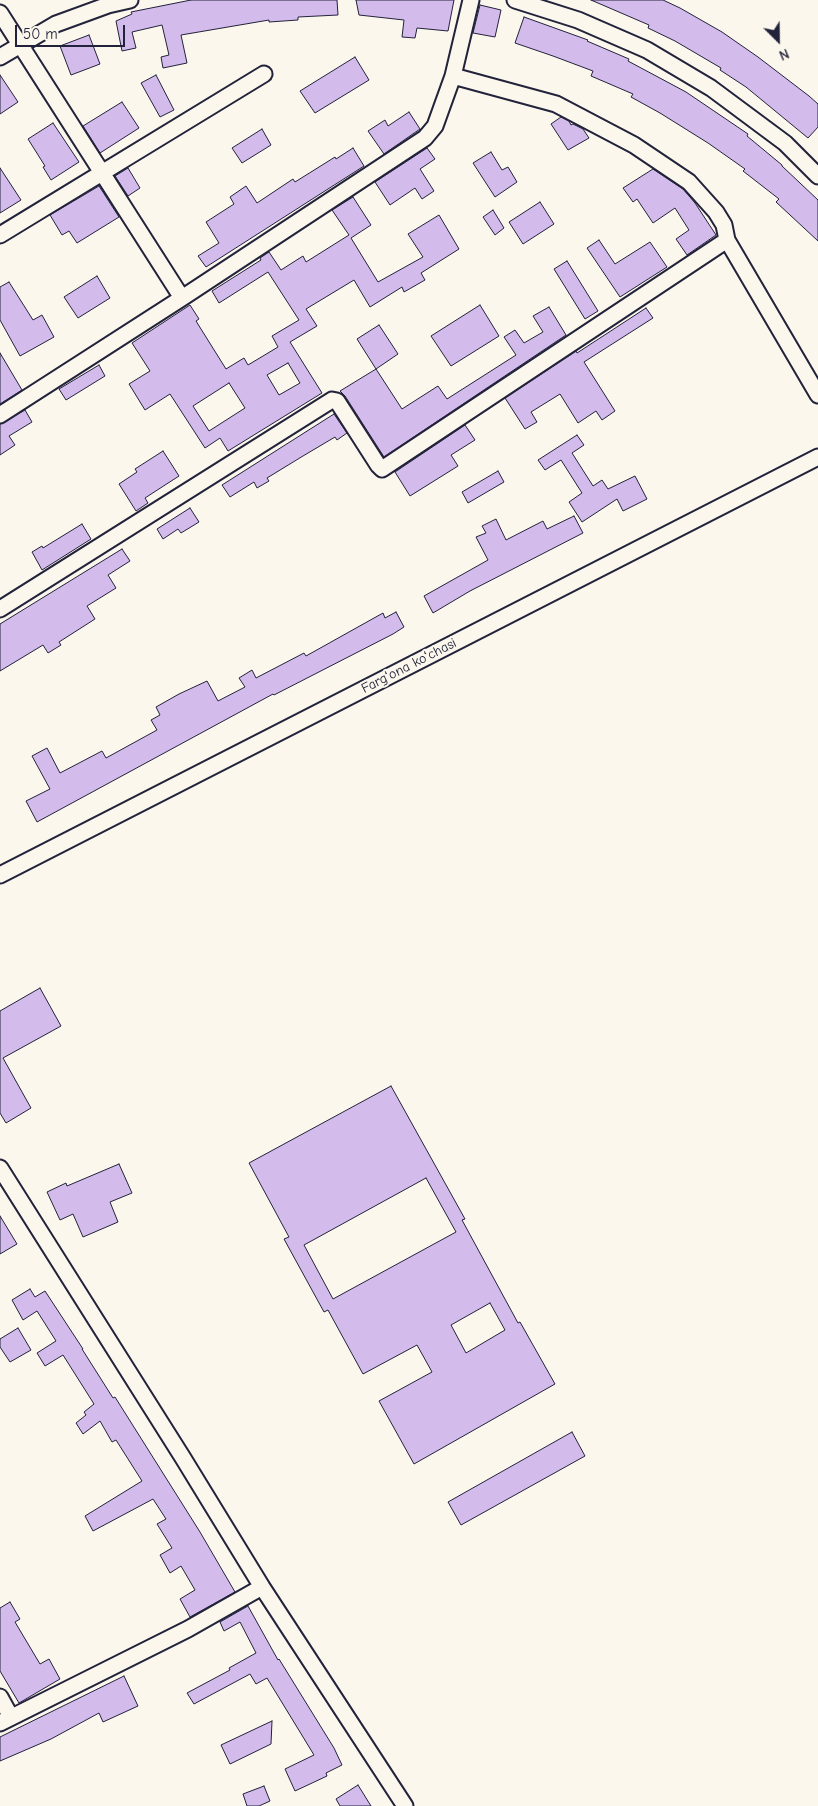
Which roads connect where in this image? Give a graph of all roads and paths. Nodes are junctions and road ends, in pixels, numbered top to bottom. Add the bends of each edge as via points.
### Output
1 (130, 0) edge
2 (472, 0) edge
3 (515, 0) edge
4 (0, 13) edge
5 (20, 44) junction
6 (0, 57) edge
7 (264, 74) dead end
8 (453, 76) junction
9 (102, 173) junction
10 (818, 176) edge
11 (0, 235) edge
12 (727, 240) junction
13 (182, 298) junction
14 (818, 395) edge
15 (0, 415) edge
16 (818, 457) edge
17 (0, 609) edge
18 (0, 875) edge
19 (0, 1168) edge
20 (262, 1587) junction
21 (0, 1698) edge
22 (6, 1720) edge
23 (405, 1806) edge

1 - 5 street via 56,24
2 - 8 street
3 - 10 street via 578,20 647,50 711,88 785,143
4 - 5 street
5 - 6 street
5 - 9 street
7 - 9 street
8 - 12 street via 556,104 634,145 689,182 716,212 724,225
8 - 13 street via 436,126 424,138
9 - 11 street
9 - 13 street
12 - 14 street
12 - 17 street via 382,469 338,401 332,400
13 - 15 street
16 - 18 street, Fargʻona koʻchasi
19 - 20 street
20 - 22 street via 188,1629
20 - 23 street
21 - 22 street

